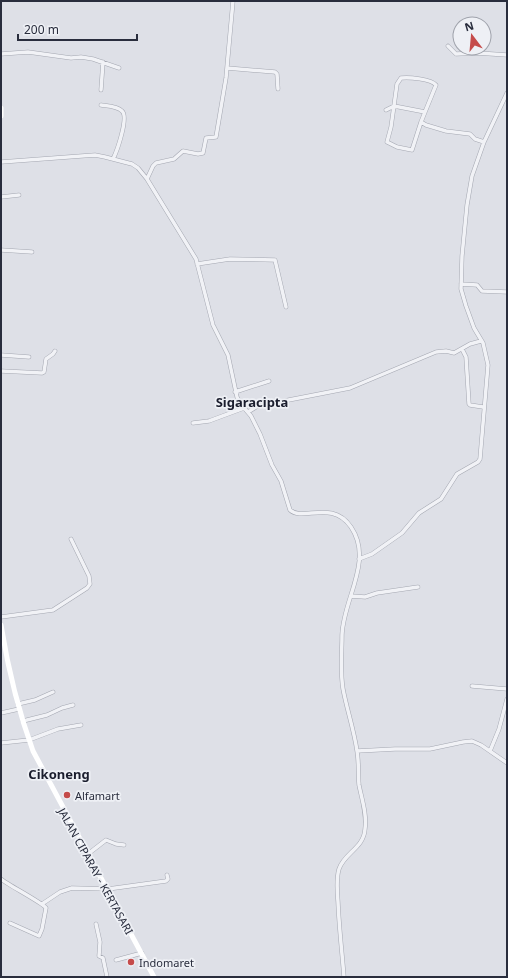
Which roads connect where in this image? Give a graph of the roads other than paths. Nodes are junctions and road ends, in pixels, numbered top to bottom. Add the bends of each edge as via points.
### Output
1 (233, 1) edge
2 (448, 46) dead end
3 (1, 54) edge
4 (507, 54) edge
5 (103, 62) junction
6 (119, 68) dead end
7 (227, 68) junction
8 (278, 89) dead end
9 (101, 90) dead end
10 (507, 93) edge
11 (101, 105) dead end
12 (394, 106) junction
13 (1, 108) edge
14 (386, 110) dead end
15 (425, 112) junction
16 (1, 116) edge
17 (421, 122) junction
18 (484, 142) junction
19 (114, 159) junction
20 (1, 162) edge
21 (147, 179) junction
22 (19, 195) dead end
23 (1, 197) edge
24 (1, 250) edge
25 (32, 252) dead end
26 (197, 264) junction
27 (461, 284) junction
28 (507, 292) edge
29 (286, 307) dead end
30 (481, 341) junction
31 (462, 349) junction
32 (55, 351) dead end
33 (1, 355) edge
34 (29, 357) dead end
35 (1, 371) edge
36 (269, 381) dead end
37 (236, 392) junction
38 (483, 407) junction
39 (244, 408) junction
40 (248, 412) junction
41 (193, 423) dead end
42 (71, 539) dead end
43 (359, 559) junction
44 (418, 587) dead end
45 (351, 596) junction
46 (1, 618) edge
47 (1, 626) edge
48 (472, 686) dead end
49 (507, 689) edge
50 (52, 692) dead end
51 (507, 699) edge
52 (73, 705) dead end
53 (18, 706) junction
54 (1, 713) edge
55 (23, 721) junction
56 (81, 725) dead end
57 (29, 740) junction
58 (1, 743) edge
59 (357, 751) junction
60 (490, 751) junction
61 (507, 763) edge
62 (124, 845) dead end
63 (88, 854) junction
64 (167, 875) dead end
65 (1, 879) edge
66 (108, 890) junction
67 (42, 904) junction
68 (10, 923) dead end
69 (96, 924) dead end
70 (142, 953) junction
71 (116, 960) dead end
72 (107, 977) edge
73 (154, 977) edge
74 (344, 977) edge

1 - 7 street
2 - 4 street via 456,54
3 - 5 street via 28,52 81,57
5 - 6 street
5 - 9 street
7 - 8 street via 275,72
7 - 21 street via 216,137 206,138 204,153 183,151 174,159 156,163
10 - 18 street
11 - 19 street via 116,108 125,115
12 - 14 street
12 - 15 street
12 - 15 street via 397,84 401,78 433,82 436,85
12 - 17 street via 388,144 412,150
13 - 16 main road
15 - 17 street
17 - 18 street via 446,131 470,134
18 - 27 street via 472,176 467,205
19 - 20 street via 91,156
19 - 21 street via 132,164
21 - 26 street
22 - 23 street
24 - 25 street
26 - 29 street via 230,259 275,260
26 - 37 street via 213,325 228,355
27 - 28 street via 477,285 482,291
27 - 30 street via 466,306
30 - 31 street
30 - 38 street via 488,365
31 - 38 street via 466,357 469,405
31 - 40 street via 452,353 430,353 350,388 256,407
32 - 35 street via 46,359 42,373
33 - 34 street
36 - 37 street
37 - 39 street
38 - 43 street via 479,461 458,474 440,498 419,513 402,533 372,554
39 - 40 street
39 - 41 street via 209,421
40 - 43 street via 282,481 290,510 296,513 329,512 344,518 352,529 359,550
42 - 46 street via 89,576 90,584 87,588 53,610
43 - 45 street
44 - 45 street via 365,597
45 - 59 street via 342,633 342,664 343,687
47 - 53 main road, JALAN CIPARAY - KERTASARI
48 - 49 street
50 - 53 street
51 - 60 street
52 - 55 street
53 - 54 street
53 - 55 main road, JALAN CIPARAY - KERTASARI
55 - 57 main road, JALAN CIPARAY - KERTASARI
56 - 57 street via 60,728
57 - 58 street
57 - 63 main road, JALAN CIPARAY - KERTASARI via 38,763
59 - 60 street via 430,749 472,741
59 - 74 street via 366,828 356,849 341,864 337,878
60 - 61 street
62 - 63 street via 106,840
63 - 66 main road, JALAN CIPARAY - KERTASARI
64 - 66 street via 166,881
65 - 67 street
66 - 67 street via 72,888 60,892
66 - 70 main road, JALAN CIPARAY - KERTASARI
67 - 68 street via 46,908 39,936
69 - 72 street via 100,956 103,958
70 - 71 street
70 - 73 main road, JALAN CIPARAY - KERTASARI

